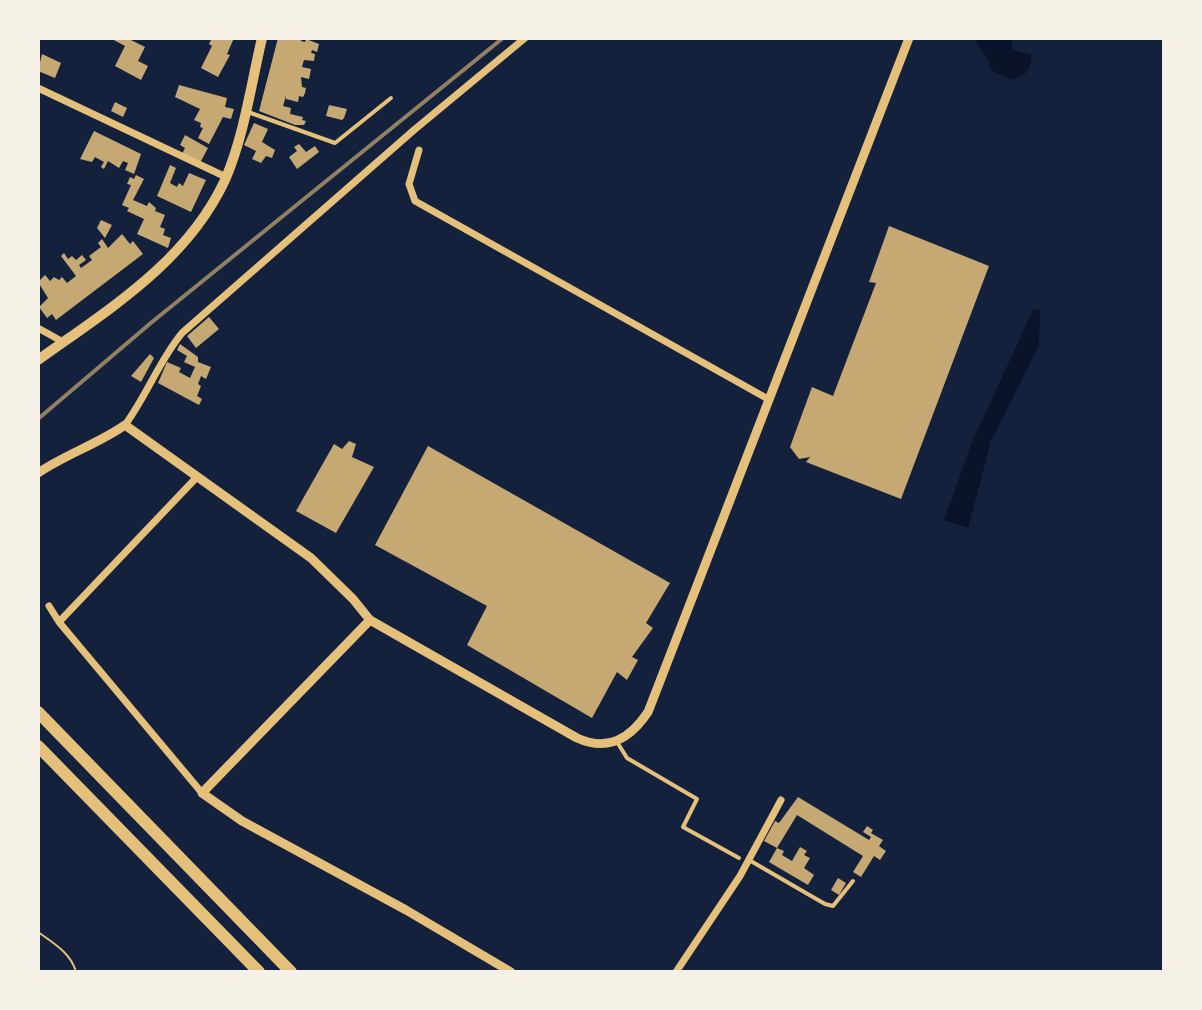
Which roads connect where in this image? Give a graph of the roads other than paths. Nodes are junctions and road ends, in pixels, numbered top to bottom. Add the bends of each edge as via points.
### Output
1 (262, 38) edge
2 (525, 38) edge
3 (909, 38) edge
4 (38, 88) edge
5 (391, 98) dead end
6 (246, 111) junction
7 (419, 150) dead end
8 (226, 177) junction
9 (38, 328) edge
10 (63, 342) junction
11 (38, 360) edge
12 (768, 399) junction
13 (125, 425) junction
14 (38, 473) edge
15 (196, 478) junction
16 (49, 606) dead end
17 (370, 620) junction
18 (59, 622) junction
19 (38, 712) edge
20 (617, 742) junction
21 (38, 746) edge
22 (202, 793) junction
23 (781, 800) dead end
24 (739, 858) dead end
25 (749, 860) junction
26 (853, 881) dead end
27 (287, 968) edge
28 (259, 972) edge
29 (511, 972) edge
30 (676, 972) edge

1 - 6 main road
2 - 13 street via 182,333
3 - 12 street
4 - 8 street
5 - 6 lane via 335,143
6 - 8 main road
7 - 12 street via 409,184 415,201
8 - 10 main road via 210,209 159,271
9 - 10 street
10 - 11 main road
12 - 20 street via 648,712
13 - 14 street
13 - 15 street
15 - 17 street via 311,558
15 - 18 street
16 - 18 street
17 - 20 street via 577,738
17 - 22 street
18 - 22 street
19 - 27 highway
20 - 24 lane via 627,758 697,799 683,827
21 - 28 highway
22 - 29 street via 242,821
23 - 25 street
25 - 26 lane via 833,906
25 - 30 street

